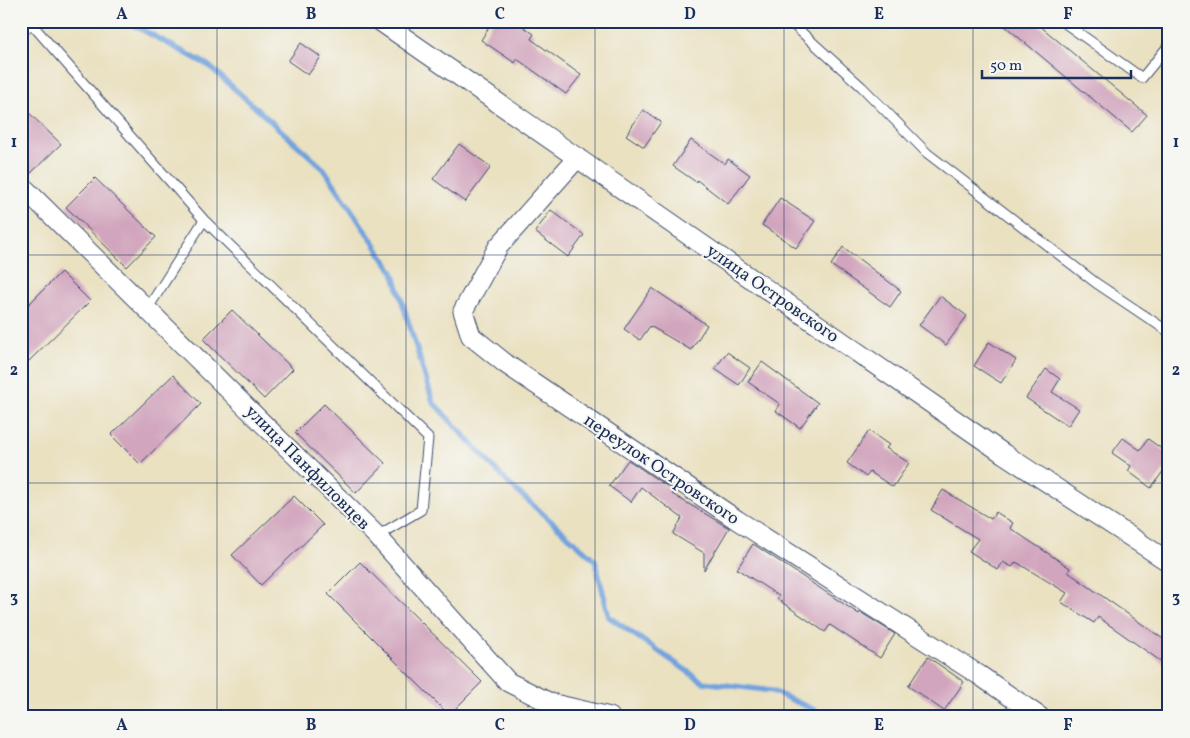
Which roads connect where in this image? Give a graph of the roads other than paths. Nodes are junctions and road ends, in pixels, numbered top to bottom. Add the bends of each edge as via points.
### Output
1 (28, 21) edge
2 (380, 21) edge
3 (789, 21) edge
4 (1062, 21) edge
5 (21, 27) edge
6 (1169, 45) edge
7 (578, 157) junction
8 (21, 185) edge
9 (204, 220) junction
10 (148, 308) junction
11 (1169, 332) edge
12 (377, 536) junction
13 (1169, 562) edge
14 (610, 717) edge
15 (1040, 717) edge

1 - 5 street
1 - 9 lane
2 - 7 street, улица Островского
3 - 11 lane via 862,87 927,153 1096,283
4 - 6 lane via 1142,78
7 - 13 street, улица Островского via 1004,454
7 - 15 street, переулок Островского via 498,247 463,311 471,336 506,364 737,520
8 - 10 street, улица Панфиловцев
9 - 10 lane
9 - 12 lane via 428,438 422,510
10 - 12 street, улица Панфиловцев
12 - 14 street, улица Панфиловцев via 508,682 550,703

